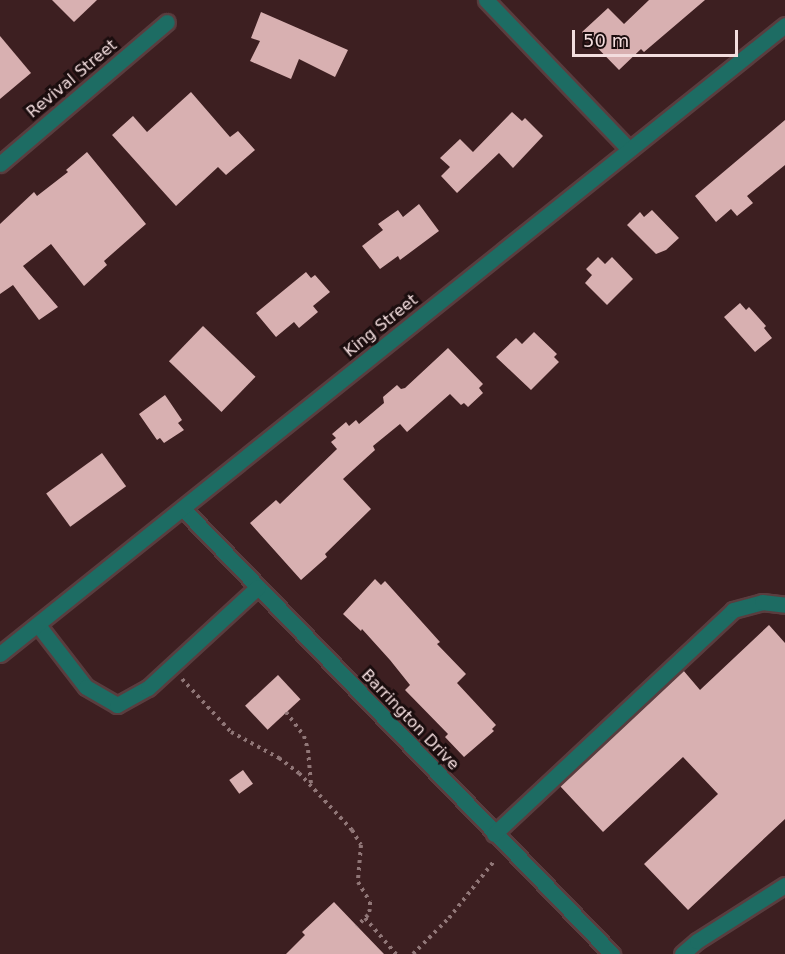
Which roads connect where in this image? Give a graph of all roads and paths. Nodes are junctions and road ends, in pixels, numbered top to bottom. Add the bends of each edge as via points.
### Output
1 (486, 0) edge
2 (167, 22) dead end
3 (785, 26) edge
4 (629, 149) junction
5 (0, 164) edge
6 (184, 510) junction
7 (258, 586) junction
8 (785, 605) edge
9 (38, 625) junction
10 (0, 654) edge
11 (171, 667) junction
12 (286, 712) dead end
13 (311, 785) junction
14 (494, 834) junction
15 (506, 845) junction
16 (785, 885) edge
17 (365, 918) junction
18 (357, 926) dead end
19 (396, 954) edge
20 (413, 954) edge
21 (612, 954) edge
22 (682, 954) edge

1 - 4 street
2 - 5 street, Revival Street
3 - 4 street, King Street
4 - 6 street, King Street
6 - 7 street, Barrington Drive
6 - 9 street, King Street
7 - 11 street
7 - 14 street, Barrington Drive
8 - 14 street via 762,602 733,610
9 - 10 street, King Street
9 - 11 street via 86,687 117,705 148,688
11 - 13 path via 231,732 279,758
12 - 13 path via 304,736
13 - 17 path via 352,830 360,845 358,882 370,909
14 - 15 street, Barrington Drive
15 - 20 path via 449,918
15 - 21 street, Barrington Drive
16 - 22 street
17 - 18 path
17 - 19 path

